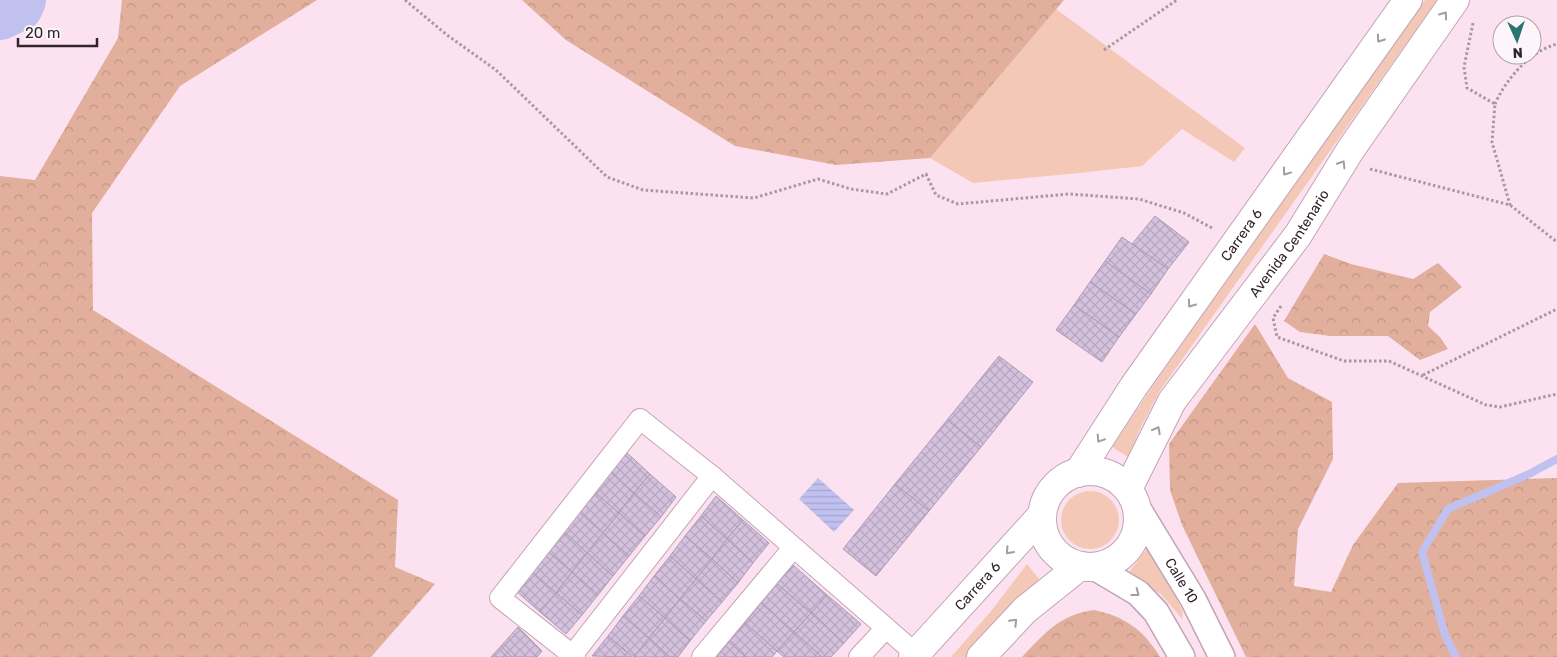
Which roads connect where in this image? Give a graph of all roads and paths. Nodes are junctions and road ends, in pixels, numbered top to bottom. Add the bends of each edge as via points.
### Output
1 (405, 0) edge
2 (1177, 0) edge
3 (1408, 0) edge
4 (1454, 0) edge
5 (1474, 19) dead end
6 (1557, 44) edge
7 (1104, 50) dead end
8 (1495, 104) junction
9 (1352, 149) junction
10 (1510, 205) junction
11 (1557, 242) edge
12 (1235, 244) junction
13 (1285, 299) dead end
14 (1557, 309) edge
15 (1423, 376) junction
16 (1557, 394) edge
17 (1078, 473) junction
18 (712, 476) junction
19 (1132, 498) junction
20 (1042, 514) junction
21 (793, 548) junction
22 (1087, 566) junction
23 (886, 628) junction
24 (573, 656) edge
25 (915, 656) edge
26 (702, 657) edge
27 (859, 657) edge
28 (981, 657) edge
29 (1182, 657) edge
30 (1222, 657) edge

1 - 12 path via 496,70 607,177 643,190 754,198 818,179 851,189 887,194 926,174 936,195 958,204 1069,194 1139,199 1184,213
2 - 7 path
3 -> 12 main road, Carrera 6
9 -> 4 main road, Avenida Centenario
5 - 8 path via 1464,68 1467,88
6 - 8 path via 1528,60 1502,89
8 - 10 path via 1492,142
9 - 10 path via 1366,168
19 -> 9 main road, Avenida Centenario via 1172,401 1298,235
10 - 11 path
12 -> 17 main road, Carrera 6 via 1134,386
13 - 15 path via 1273,318 1277,337 1344,361 1389,361
14 - 15 path
15 - 16 path via 1493,406
17 - 19 main road via 1092,471 1105,474
17 - 20 main road via 1064,478 1054,488
18 - 21 street
18 - 24 street
18 - 24 street via 640,419 500,598
19 - 22 main road via 1138,521 1130,547 1108,564
19 - 30 street, Calle 10 via 1193,599
20 - 22 main road via 1043,528 1052,547 1067,561
20 -> 25 main road, Carrera 6
21 - 23 street
21 - 26 street
28 -> 22 main road via 1025,610
22 -> 29 street via 1138,593 1156,612
23 - 25 street
23 - 27 street

